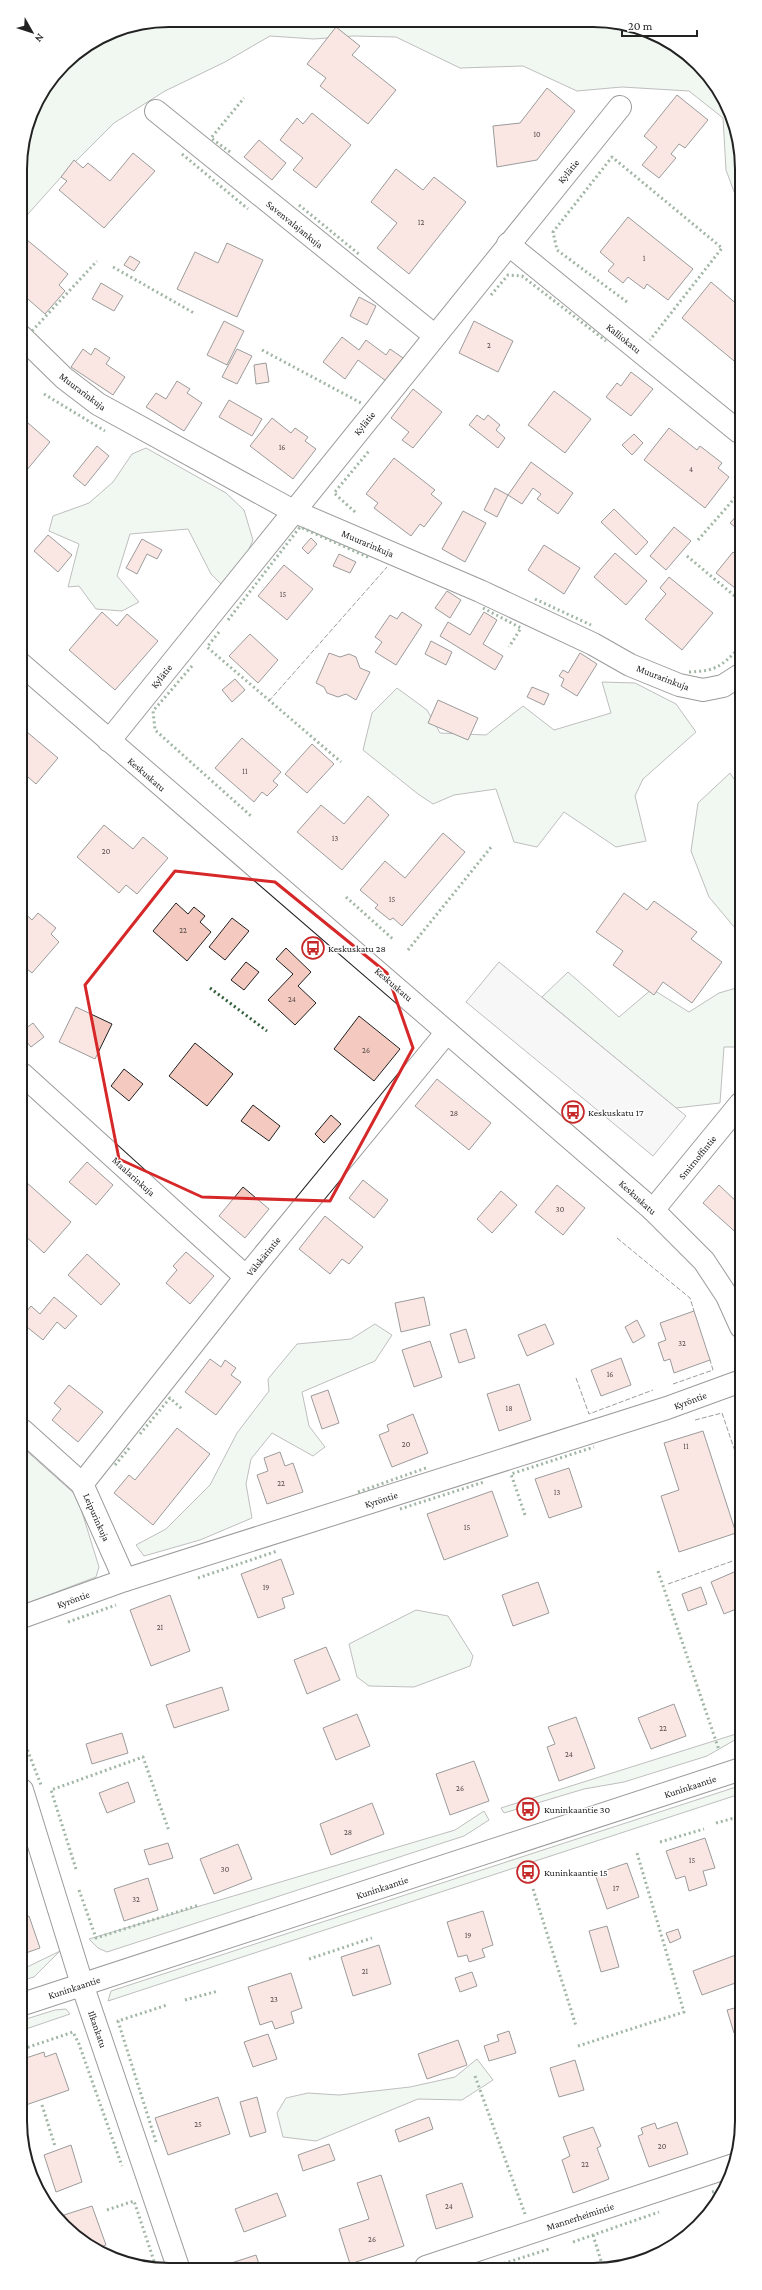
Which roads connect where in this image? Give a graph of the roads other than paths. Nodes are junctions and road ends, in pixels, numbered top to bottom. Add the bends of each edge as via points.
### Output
1 (620, 107) dead end
2 (156, 111) dead end
3 (508, 244) junction
4 (434, 335) junction
5 (27, 342) edge
6 (735, 428) edge
7 (293, 511) junction
8 (27, 669) edge
9 (735, 678) edge
10 (109, 741) junction
11 (447, 1032) junction
12 (27, 1079) edge
13 (735, 1110) edge
14 (653, 1210) junction
15 (246, 1277) junction
16 (735, 1314) edge
17 (735, 1383) edge
18 (27, 1434) edge
19 (82, 1484) junction
20 (125, 1580) junction
21 (27, 1615) edge
22 (735, 1771) edge
23 (27, 1806) edge
24 (82, 1984) junction
25 (27, 2003) edge
26 (727, 2167) edge
27 (177, 2263) edge
28 (438, 2263) edge

1 - 3 street, Kylätie
2 - 4 street, Savenvalajankuja
3 - 4 street, Kylätie
3 - 6 street, Kalliokatu
4 - 7 street, Kylätie
5 - 7 street, Muurarinkuja via 64,378 98,404
7 - 9 street, Muurarinkuja via 480,591 593,644 630,665 679,685 703,690 723,686
7 - 10 street, Kylätie
8 - 10 street, Keskuskatu
10 - 11 street, Keskuskatu
11 - 14 street, Keskuskatu
11 - 15 street, Välskärintie
12 - 15 street, Maalarinkuja
13 - 14 street, Smirnoffintie
14 - 16 street, Keskuskatu via 704,1261 727,1296
15 - 19 street, Välskärintie
17 - 20 street, Kyröntie via 667,1408
18 - 19 street, Leipurinkuja
19 - 20 street, Leipurinkuja
20 - 21 street, Kyröntie
22 - 24 street, Kuninkaantie
23 - 24 street, Ilkankatu
24 - 25 street, Kuninkaantie
24 - 27 street, Ilkankatu
26 - 28 street, Mannerheimintie

